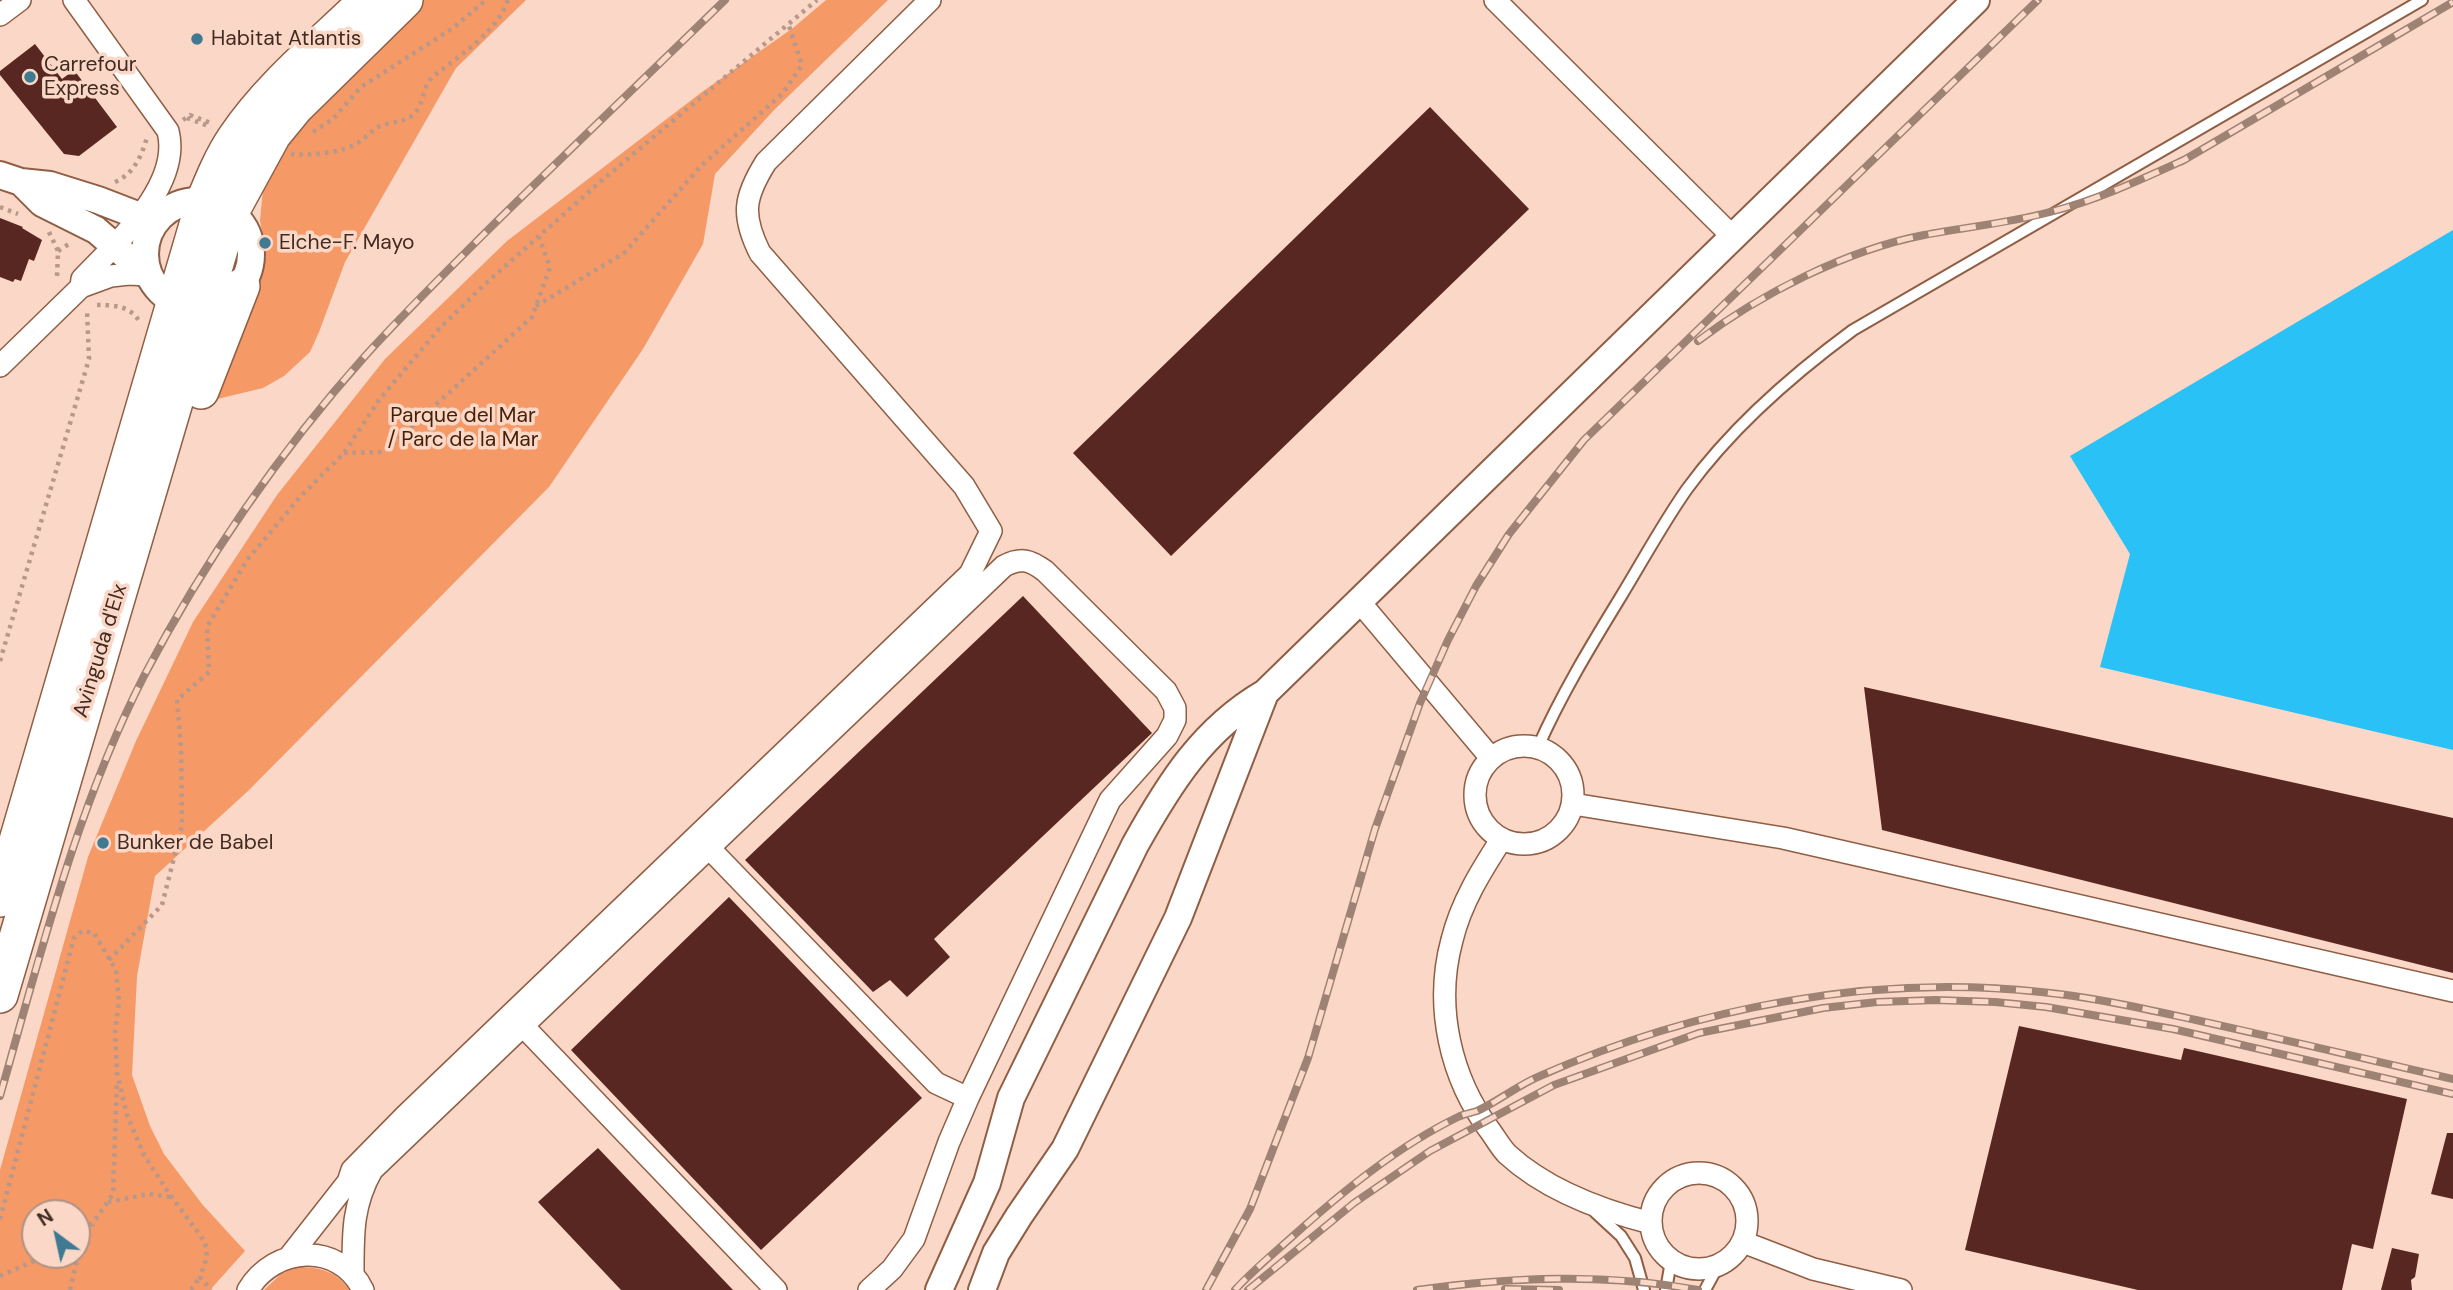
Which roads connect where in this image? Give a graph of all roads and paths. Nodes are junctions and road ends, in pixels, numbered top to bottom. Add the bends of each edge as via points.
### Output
1 (20, 0) edge
2 (74, 0) edge
3 (367, 0) edge
4 (405, 0) edge
5 (486, 0) edge
6 (508, 0) edge
7 (817, 0) edge
8 (930, 0) edge
9 (1495, 0) edge
10 (1976, 0) edge
11 (2422, 0) edge
12 (0, 15) edge
13 (788, 23) junction
14 (180, 115) dead end
15 (187, 118) junction
16 (223, 120) dead end
17 (175, 126) dead end
18 (216, 129) dead end
19 (150, 132) dead end
20 (309, 134) dead end
21 (288, 153) dead end
22 (0, 162) edge
23 (10, 179) edge
24 (108, 185) dead end
25 (217, 206) junction
26 (0, 208) edge
27 (150, 212) junction
28 (23, 216) dead end
29 (45, 225) dead end
30 (539, 237) junction
31 (1734, 237) junction
32 (115, 245) junction
33 (148, 275) junction
34 (242, 286) junction
35 (48, 287) dead end
36 (84, 297) junction
37 (188, 305) junction
38 (536, 306) junction
39 (0, 366) edge
40 (344, 453) junction
41 (1358, 600) junction
42 (0, 661) edge
43 (91, 682) junction
44 (1265, 693) junction
45 (1538, 747) junction
46 (1491, 758) junction
47 (1573, 804) junction
48 (1502, 840) junction
49 (710, 849) junction
50 (0, 899) edge
51 (109, 960) junction
52 (2453, 991) edge
53 (0, 995) edge
54 (524, 1027) junction
55 (117, 1073) junction
56 (968, 1098) junction
57 (372, 1170) junction
58 (348, 1182) junction
59 (172, 1197) junction
60 (107, 1202) junction
61 (1586, 1202) junction
62 (0, 1219) edge
63 (96, 1220) junction
64 (1650, 1223) junction
65 (91, 1224) edge
66 (1743, 1242) junction
67 (290, 1256) junction
68 (1671, 1261) junction
69 (1718, 1266) junction
70 (21, 1267) edge
71 (0, 1276) edge
72 (200, 1277) junction
73 (358, 1282) edge
74 (70, 1290) edge
75 (191, 1290) edge
76 (211, 1290) edge
77 (248, 1290) edge
78 (776, 1290) edge
79 (869, 1290) edge
80 (939, 1290) edge
81 (982, 1290) edge
82 (1644, 1290) edge
83 (1666, 1290) edge
84 (1705, 1290) edge
85 (1901, 1290) edge

1 - 12 street
2 - 27 street via 168,131 170,159
3 - 25 main road, Avinguda d'Elx via 254,112 216,170
4 - 25 main road, Avinguda d'Elx via 296,107
5 - 20 path via 453,29 361,87 333,119
6 - 21 path via 497,24 433,76 410,118 375,128 338,152
7 - 13 path
8 - 58 street via 766,162 753,182 747,207 749,232 760,253 964,486 992,531 970,574 415,1107 352,1170
9 - 31 street
10 - 31 street
11 - 45 lane via 1853,330 1804,366 1730,437 1687,489 1579,665
13 - 30 path
13 - 38 path via 802,65 782,93 701,166 624,253
14 - 15 path
15 - 16 path via 190,115 214,125
15 - 17 path
15 - 18 path
19 - 24 path via 136,164 123,179
22 - 23 street
23 - 27 street
23 - 32 street
25 - 27 street via 185,202
25 - 34 street via 244,226 251,245
25 - 37 main road, Avinguda d'Elx
26 - 28 path
27 - 32 street
27 - 33 street via 145,248
29 - 35 path via 58,251 57,277
30 - 38 path via 550,267
30 - 40 path via 439,329 379,400
31 - 41 street
32 - 33 street
32 - 36 street via 82,279
33 - 36 street via 111,276
33 - 37 street via 160,293
34 - 37 street via 225,301
34 - 43 main road via 198,397 144,564
36 - 39 street
36 - 42 path via 89,359
37 - 43 main road, Avinguda d'Elx
37 - 50 main road, Avinguda d'Elx
38 - 40 path via 532,317 384,452
40 - 51 path via 247,560 207,627 209,672 177,700 182,826 162,905
41 - 44 street
41 - 46 street
43 - 53 main road, Avinguda d'Elx
44 - 80 street via 1217,727 1183,767 1135,845 1011,1098 987,1183
44 - 81 street via 1178,918 1065,1149 996,1253
45 - 46 street via 1505,749
45 - 47 street via 1557,758 1570,775
46 - 48 street via 1475,786 1474,802 1488,830
47 - 48 street via 1558,831 1546,839 1531,844
47 - 52 street via 1783,838
48 - 61 street via 1463,906 1451,940 1444,1001 1450,1048 1476,1111 1506,1153 1537,1177
49 - 54 street
49 - 56 street via 936,1083
49 - 56 street via 1004,566 1030,561 1045,571 1166,691 1175,708 1175,720 1167,736 1110,800
51 - 55 path via 116,970 119,1001
51 - 62 path via 94,933 82,931 74,938
54 - 57 street
54 - 78 street
55 - 59 path via 127,1115 144,1155
55 - 60 path via 116,1160 113,1194
56 - 79 street via 914,1239
57 - 58 street
57 - 73 street via 355,1214
58 - 67 street
59 - 60 path via 149,1194
59 - 72 path via 205,1242 207,1257
60 - 63 path
61 - 64 street
61 - 82 lane via 1621,1236 1635,1258
63 - 65 path
63 - 74 path via 79,1252
64 - 66 street via 1659,1192 1671,1181 1685,1174 1717,1175 1742,1196 1748,1219
64 - 68 street via 1660,1251
66 - 69 street
66 - 85 street via 1813,1269
67 - 73 street via 313,1255 335,1261
67 - 77 street via 264,1270
68 - 69 street via 1702,1270
68 - 83 lane
69 - 84 lane
70 - 71 path
72 - 75 path
72 - 76 path

